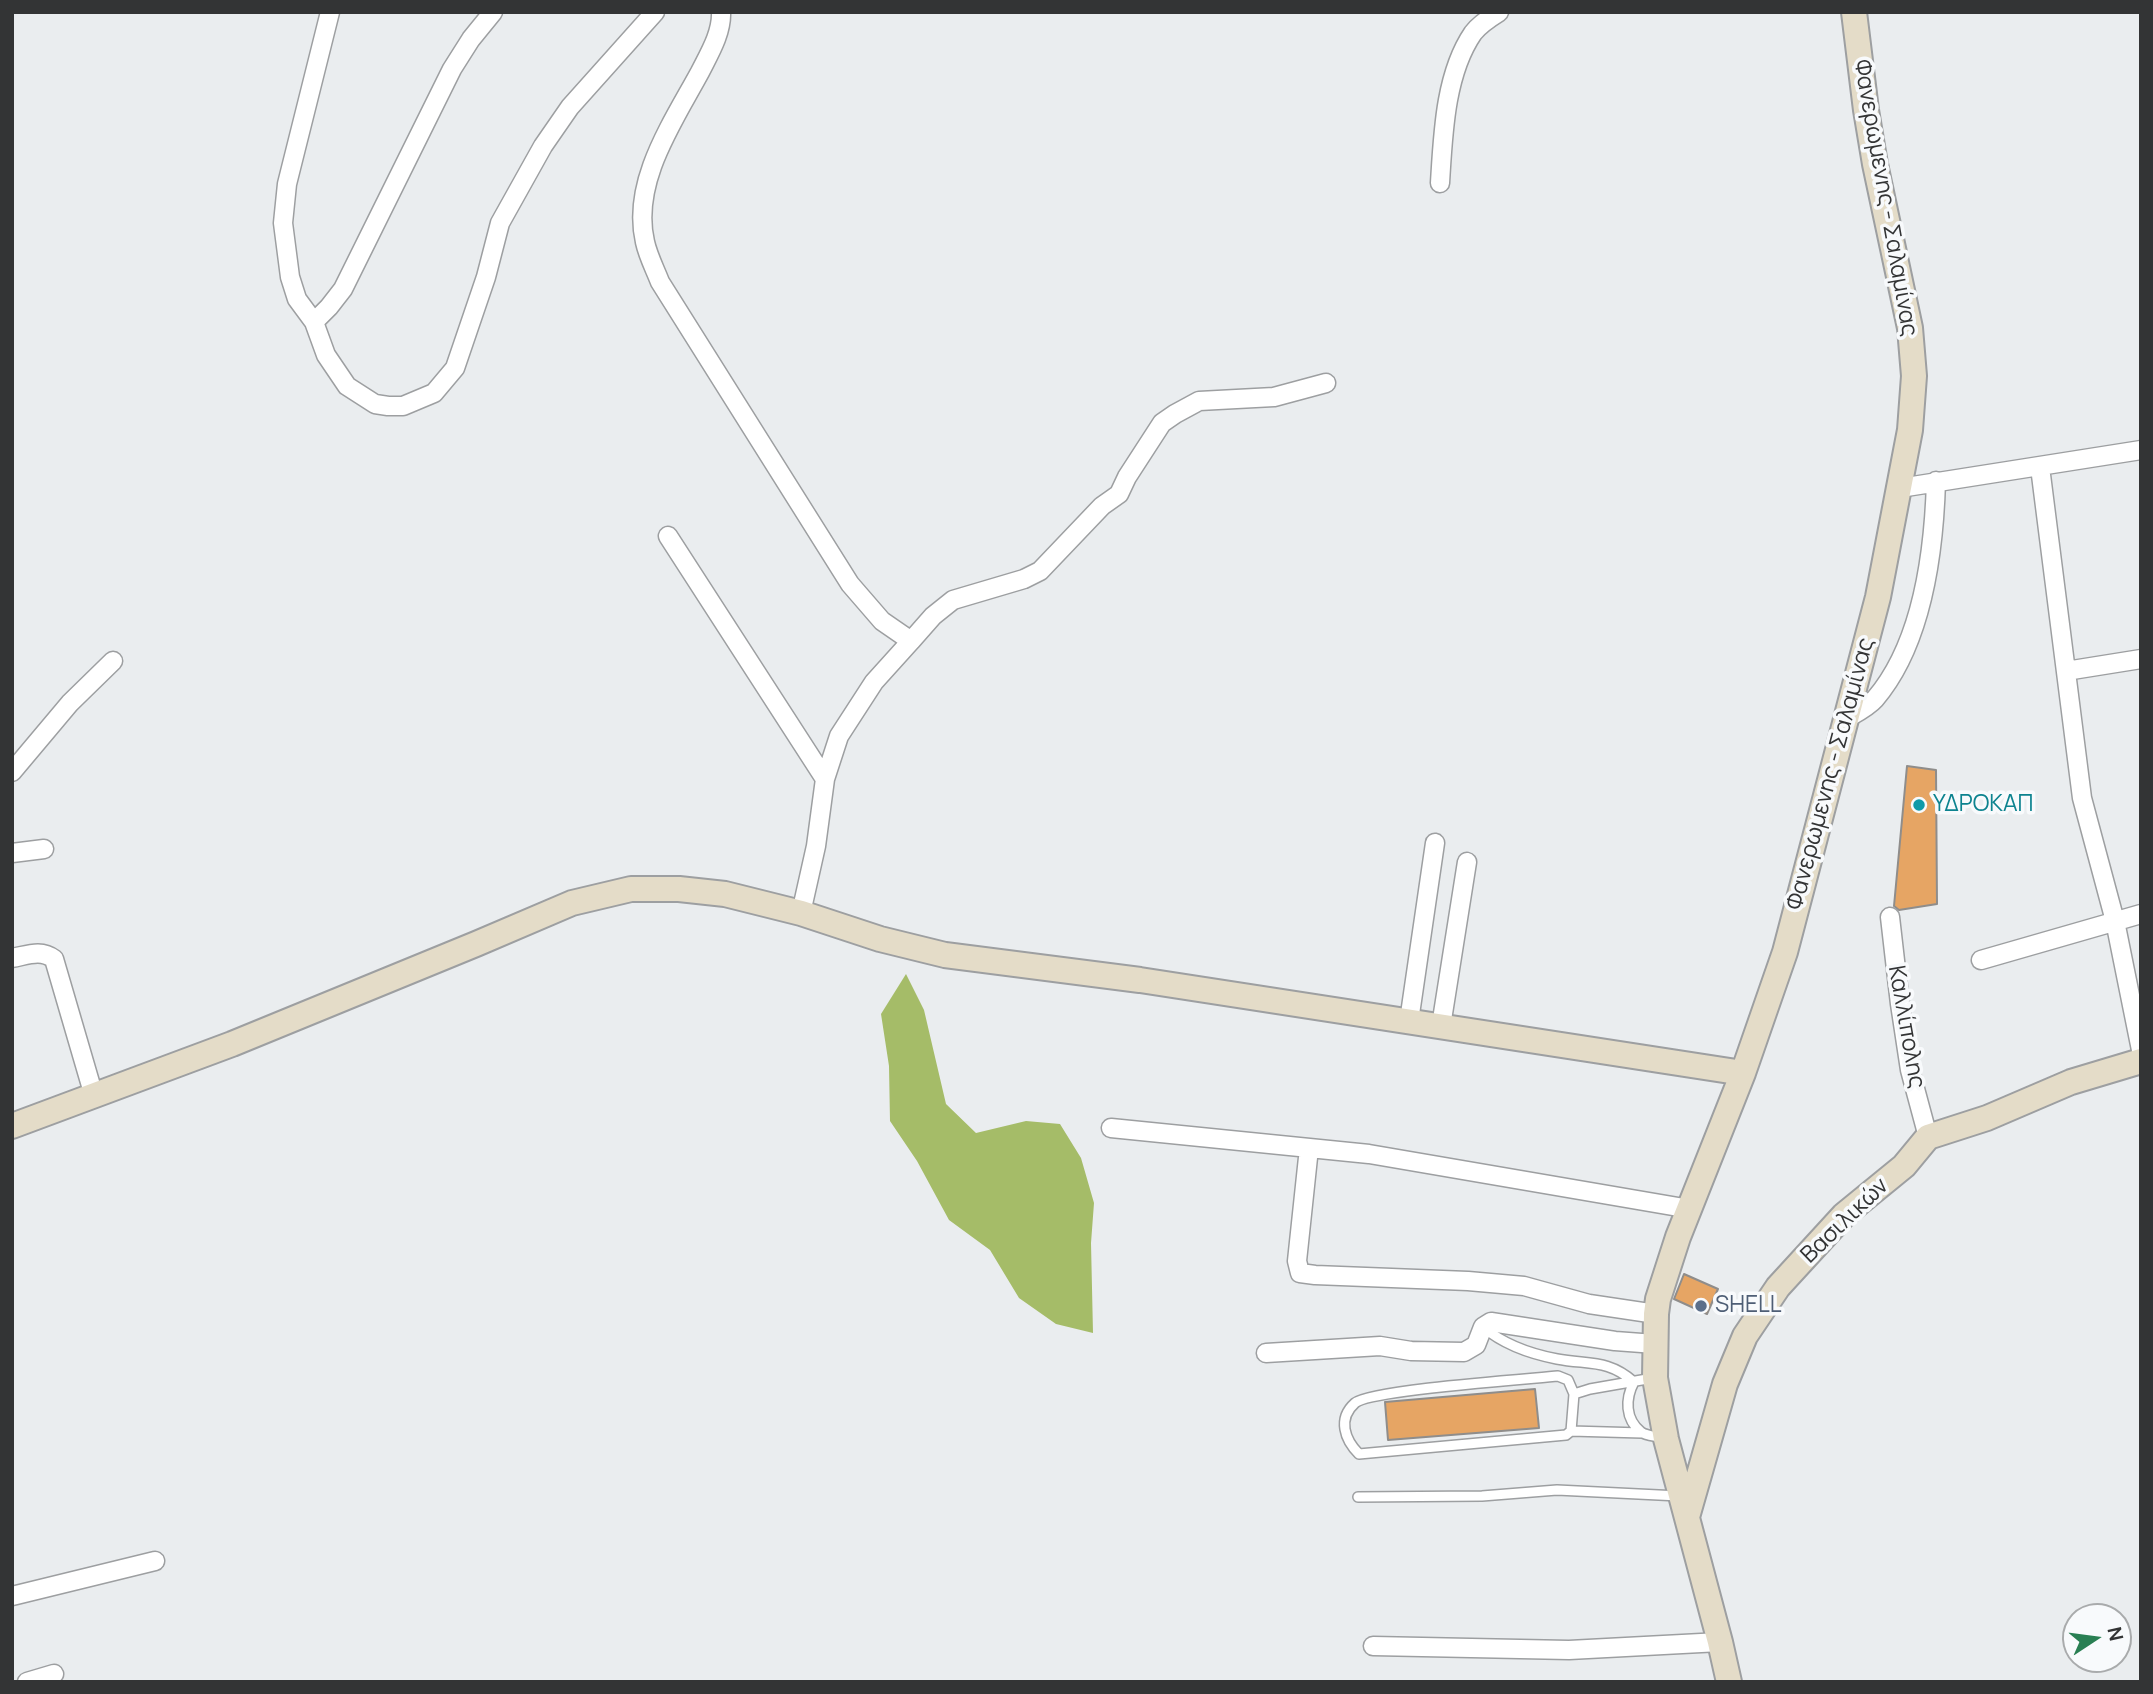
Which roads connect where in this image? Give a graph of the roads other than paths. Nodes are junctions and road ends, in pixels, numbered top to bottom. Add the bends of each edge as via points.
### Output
1 (330, 12) edge
2 (493, 12) edge
3 (655, 12) edge
4 (721, 12) edge
5 (1499, 12) edge
6 (1854, 12) edge
7 (1440, 183) dead end
8 (314, 321) junction
9 (1326, 383) dead end
10 (2141, 450) edge
11 (2040, 467) junction
12 (1936, 481) junction
13 (1900, 488) junction
14 (668, 536) dead end
15 (911, 641) junction
16 (2141, 659) edge
17 (113, 661) dead end
18 (2066, 671) junction
19 (1844, 720) junction
20 (12, 772) edge
21 (825, 779) junction
22 (1435, 843) dead end
23 (44, 849) dead end
24 (12, 853) edge
25 (1467, 862) dead end
26 (801, 913) junction
27 (2141, 914) edge
28 (1890, 917) dead end
29 (2115, 921) junction
30 (12, 958) edge
31 (1981, 960) dead end
32 (1409, 1021) junction
33 (1441, 1026) junction
34 (2141, 1049) edge
35 (2141, 1061) edge
36 (1743, 1073) junction
37 (94, 1096) junction
38 (12, 1126) edge
39 (1111, 1128) dead end
40 (1928, 1137) junction
41 (1309, 1148) junction
42 (1690, 1209) junction
43 (1656, 1314) junction
44 (1483, 1327) junction
45 (1655, 1344) junction
46 (1266, 1353) dead end
47 (1644, 1380) junction
48 (1574, 1394) junction
49 (1571, 1431) junction
50 (1654, 1436) junction
51 (1358, 1497) dead end
52 (1684, 1507) junction
53 (155, 1561) dead end
54 (12, 1596) edge
55 (1720, 1642) junction
56 (1373, 1646) dead end
57 (54, 1674) dead end
58 (27, 1682) edge
59 (1729, 1682) edge

1 - 8 street via 286,184 283,223 290,277 297,299
2 - 8 street via 452,69 343,289
3 - 8 street via 570,107 543,146 500,223 455,368 434,393 403,406 375,404 347,386 326,355
4 - 15 street via 722,23 710,52 660,145 650,174 642,223 645,243 660,282 850,584 882,621
5 - 7 street via 1474,31 1457,65 1442,144
6 - 13 street, Φανερωμενης - Σαλαμίνας via 1875,164 1910,328 1914,376
9 - 15 street via 1274,397 1199,401 1175,414 1161,423 1119,494 1040,571 953,600
10 - 11 street
11 - 12 street
11 - 18 street
12 - 13 street
12 - 19 street via 1931,553 1903,657 1873,702
13 - 19 street, Φανερωμενης - Σαλαμίνας via 1878,597
14 - 21 street
15 - 21 street via 874,682 839,736
16 - 18 street
17 - 20 street via 70,703
18 - 29 street via 2082,798
19 - 36 street, Φανερωμενης - Σαλαμίνας via 1785,953
21 - 26 street
22 - 32 street
23 - 24 street
25 - 33 street
26 - 32 street via 945,955
26 - 37 street via 725,894 679,889 604,893
27 - 29 street
28 - 40 street, Καλλίπολης via 1910,1070
29 - 31 street
29 - 34 street
30 - 37 street via 38,953 54,959
32 - 33 street
33 - 36 street
35 - 40 street via 2071,1082
36 - 42 street, Φανερωμενης - Σαλαμίνας
37 - 38 street
39 - 41 street
40 - 52 street, Βασιλικών via 1904,1166 1844,1215 1760,1310 1725,1384
41 - 42 street via 1445,1166
41 - 43 street via 1297,1261 1300,1273 1524,1286 1589,1304
42 - 43 street, Φανερωμενης - Σαλαμίνας
43 - 45 street, Φανερωμενης - Σαλαμίνας
44 - 45 street via 1491,1322
44 - 46 street via 1476,1345 1464,1352 1380,1346
44 - 47 lane via 1510,1344 1556,1359 1605,1364
45 - 47 street, Φανερωμενης - Σαλαμίνας
47 - 48 lane
47 - 50 street, Φανερωμενης - Σαλαμίνας
48 - 49 lane
48 - 49 lane via 1568,1380 1558,1376 1410,1391 1355,1402 1344,1428 1348,1443 1359,1454
49 - 50 lane
50 - 52 street, Φανερωμενης - Σαλαμίνας
51 - 52 lane via 1557,1490
52 - 55 street, Φανερωμενης - Σαλαμίνας
53 - 54 street
55 - 56 street via 1569,1650
55 - 59 street, Φανερωμενης - Σαλαμίνας
57 - 58 street

